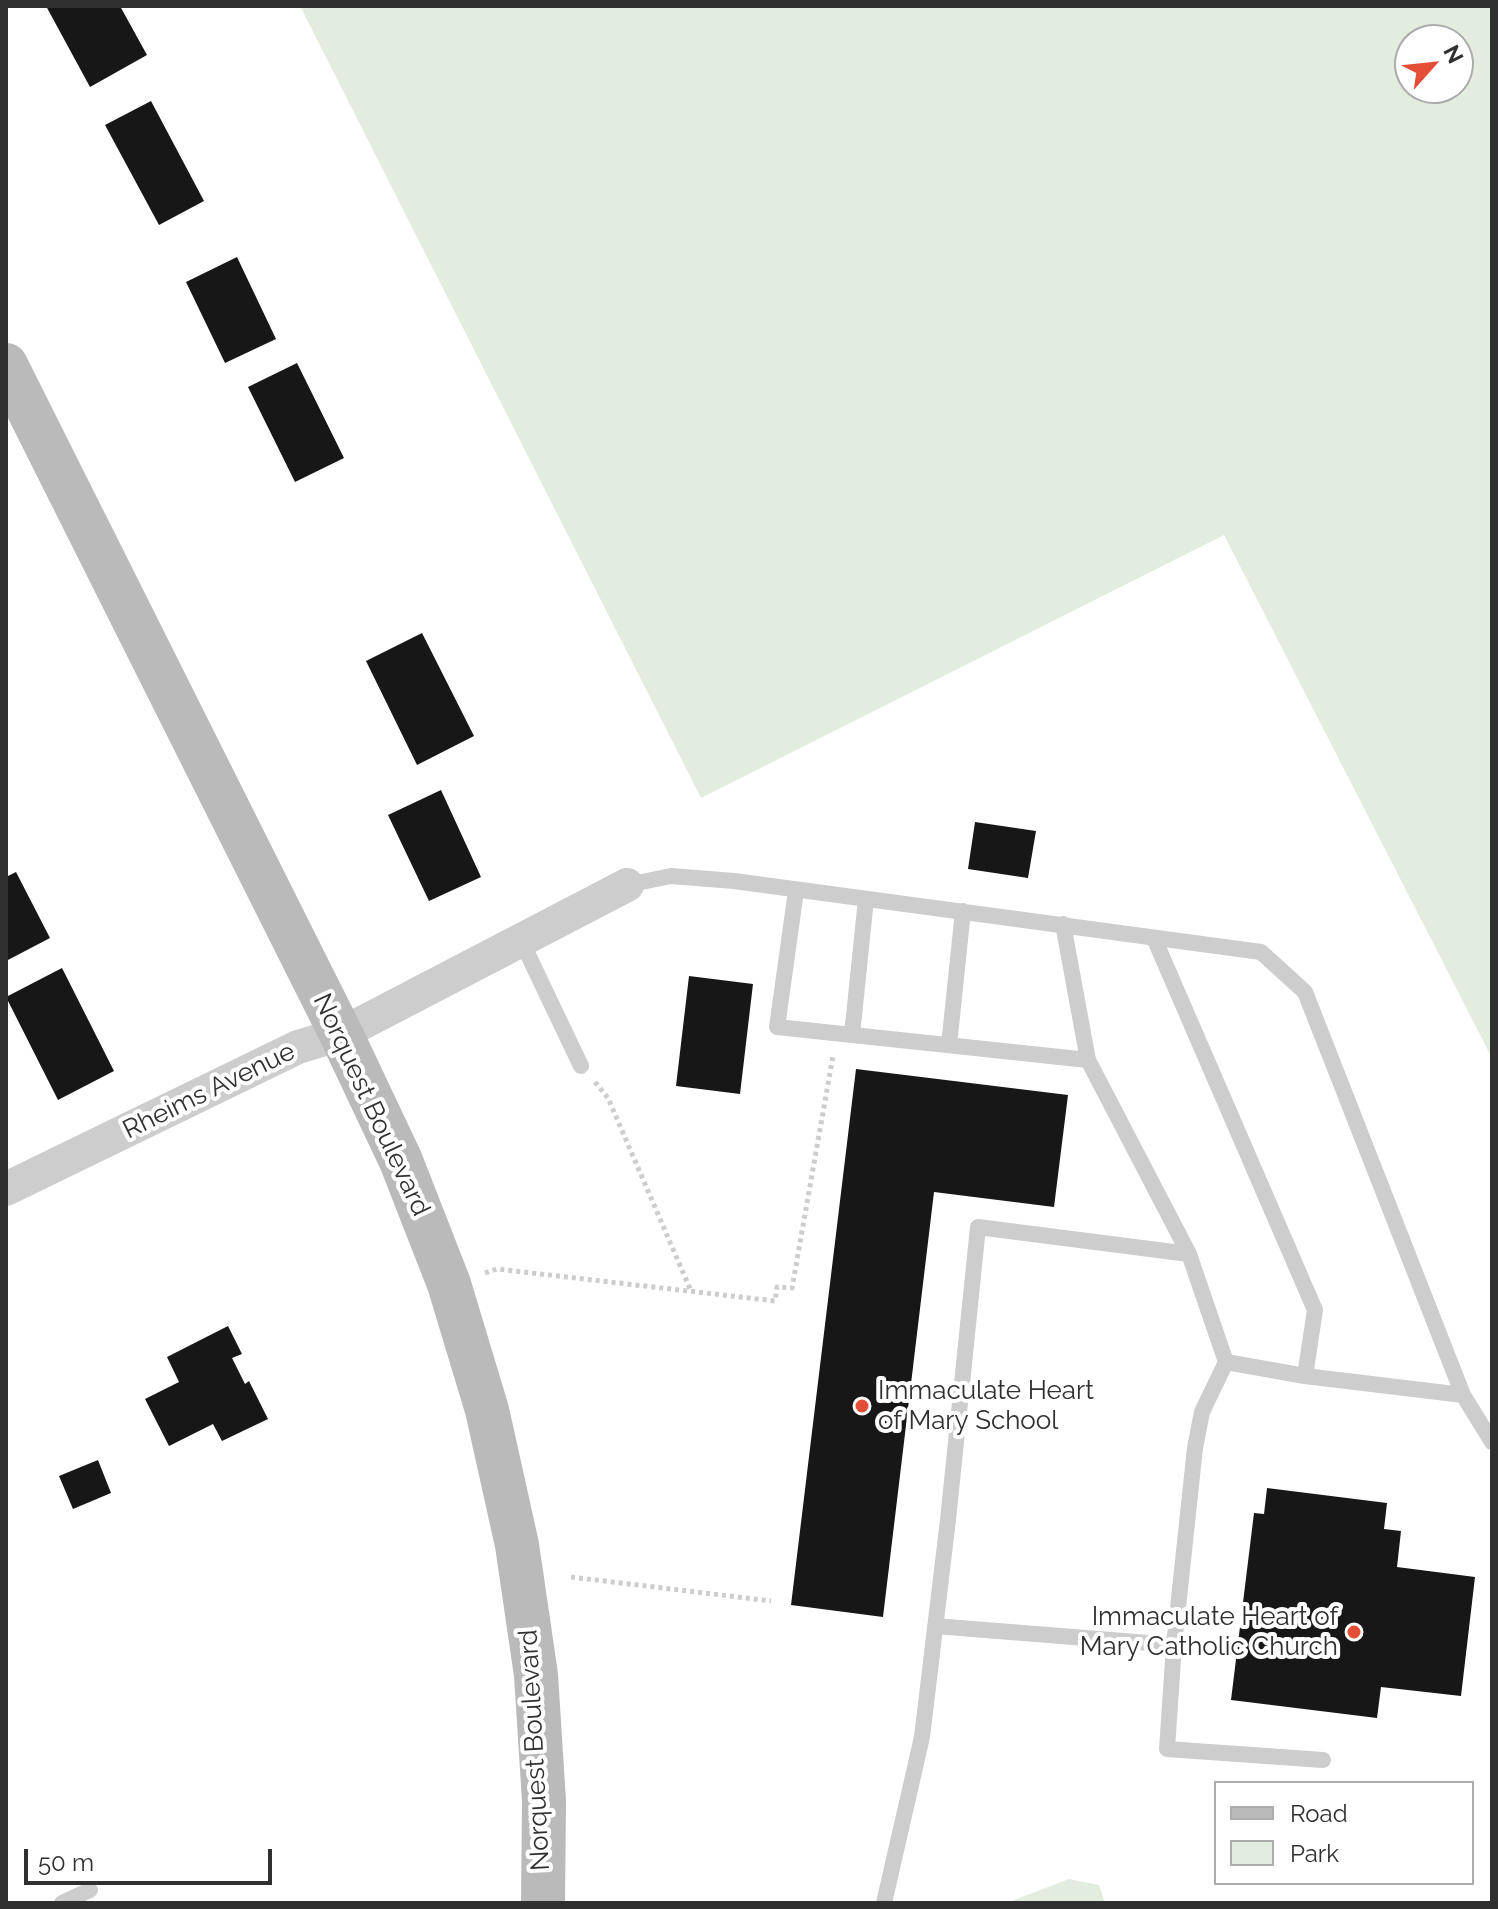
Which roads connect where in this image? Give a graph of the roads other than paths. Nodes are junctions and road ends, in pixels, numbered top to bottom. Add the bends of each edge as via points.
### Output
1 (6, 365) edge
2 (627, 885) joint
3 (796, 891) junction
4 (866, 899) junction
5 (963, 911) junction
6 (1063, 924) junction
7 (1154, 938) junction
8 (521, 940) junction
9 (341, 1034) junction
10 (845, 1034) junction
11 (949, 1045) junction
12 (1088, 1060) junction
13 (581, 1066) road end
14 (6, 1189) edge
15 (1189, 1254) junction
16 (1226, 1362) junction
17 (1305, 1376) junction
18 (1463, 1395) junction
19 (1492, 1442) edge
20 (935, 1626) junction
21 (1174, 1645) junction
22 (1323, 1760) dead end
23 (90, 1890) dead end
24 (62, 1903) edge
25 (543, 1903) edge
26 (884, 1903) edge

1 - 9 street, Norquest Boulevard
2 - 3 lane via 671,876
2 - 8 street, Rheims Avenue
3 - 4 lane
3 - 10 lane via 777,1027
4 - 5 lane
4 - 10 lane
5 - 6 lane
5 - 11 lane
6 - 7 lane
6 - 12 lane
7 - 17 lane via 1315,1310
7 - 18 lane via 1261,952 1305,992
8 - 9 street, Rheims Avenue
8 - 13 lane
9 - 14 street, Rheims Avenue via 298,1047
9 - 25 street, Norquest Boulevard via 401,1161 449,1284 487,1410 517,1545 536,1675 544,1801
10 - 11 lane
11 - 12 lane
12 - 15 lane
15 - 16 lane
15 - 20 lane via 978,1227
16 - 17 lane
16 - 21 lane via 1202,1412 1197,1436
17 - 18 lane
18 - 19 lane
20 - 21 lane
20 - 26 lane via 922,1737
21 - 22 lane via 1167,1749
23 - 24 lane

